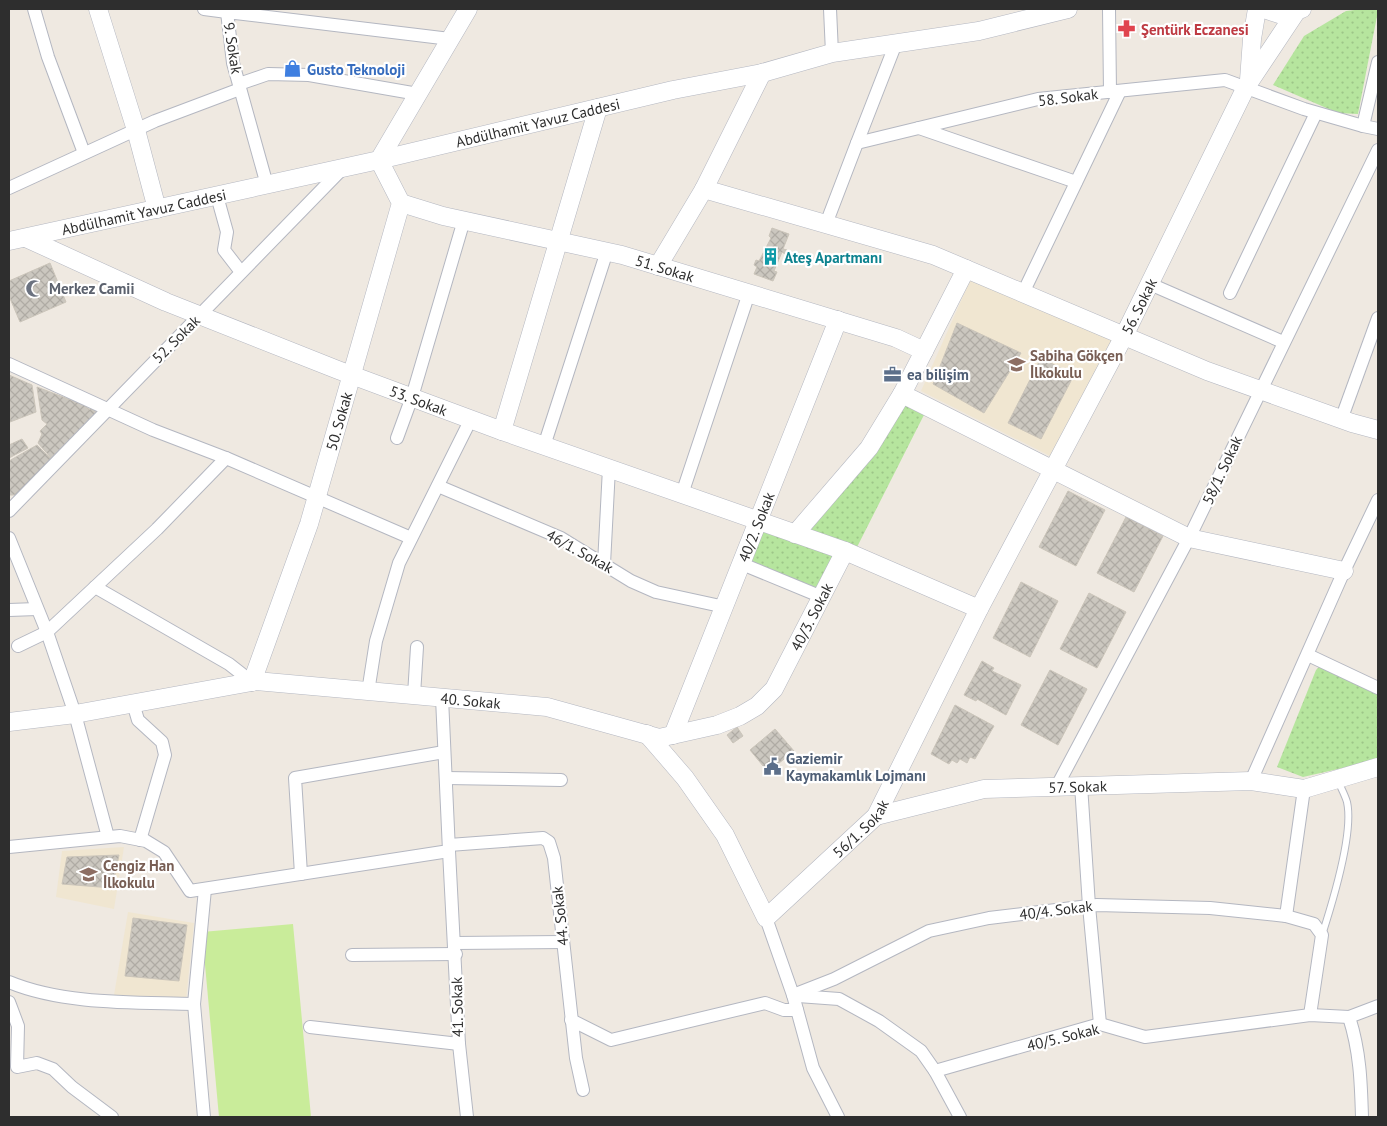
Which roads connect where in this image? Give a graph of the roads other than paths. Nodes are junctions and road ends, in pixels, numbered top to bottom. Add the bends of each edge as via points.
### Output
1 (34, 9) edge
2 (98, 9) edge
3 (204, 9) edge
4 (468, 9) edge
5 (830, 9) edge
6 (1068, 9) edge
7 (1109, 9) edge
8 (1257, 9) edge
9 (1264, 9) edge
10 (1300, 10) edge
11 (227, 12) junction
12 (450, 39) junction
13 (896, 43) junction
14 (832, 52) junction
15 (1378, 62) edge
16 (762, 73) junction
17 (1248, 84) junction
18 (240, 86) junction
19 (1115, 91) junction
20 (418, 94) junction
21 (598, 108) junction
22 (1316, 113) junction
23 (1363, 126) junction
24 (920, 128) junction
25 (1378, 129) edge
26 (136, 130) junction
27 (857, 143) junction
28 (1378, 150) edge
29 (84, 153) junction
30 (379, 160) junction
31 (343, 168) junction
32 (1076, 182) junction
33 (267, 185) junction
34 (9, 188) edge
35 (704, 189) junction
36 (216, 196) junction
37 (401, 203) junction
38 (157, 209) junction
39 (464, 220) junction
40 (826, 224) junction
41 (26, 238) junction
42 (558, 240) junction
43 (9, 241) edge
44 (607, 251) junction
45 (658, 266) junction
46 (966, 269) junction
47 (241, 272) junction
48 (1150, 284) junction
49 (750, 293) junction
50 (1023, 293) junction
51 (1230, 293) dead end
52 (199, 316) junction
53 (1378, 318) edge
54 (838, 320) junction
55 (1124, 336) junction
56 (1284, 342) junction
57 (924, 352) junction
58 (9, 364) edge
59 (351, 375) junction
60 (1259, 390) junction
61 (902, 394) junction
62 (412, 398) junction
63 (107, 408) junction
64 (471, 419) junction
65 (1341, 420) junction
66 (1378, 430) edge
67 (502, 431) junction
68 (397, 438) dead end
69 (544, 446) junction
70 (226, 458) junction
71 (609, 468) junction
72 (1054, 469) junction
73 (438, 486) junction
74 (682, 494) junction
75 (317, 498) junction
76 (1378, 500) edge
77 (9, 511) edge
78 (760, 521) junction
79 (795, 534) junction
80 (9, 538) edge
81 (411, 538) junction
82 (1189, 538) junction
83 (845, 551) junction
84 (604, 564) junction
85 (742, 564) junction
86 (1344, 571) junction
87 (95, 588) junction
88 (822, 597) junction
89 (725, 607) junction
90 (37, 609) junction
91 (979, 609) junction
92 (9, 610) edge
93 (47, 632) junction
94 (18, 646) dead end
95 (417, 647) dead end
96 (1308, 655) junction
97 (252, 682) junction
98 (1378, 688) edge
99 (368, 692) junction
100 (414, 696) junction
101 (442, 698) junction
102 (133, 703) junction
103 (75, 714) junction
104 (9, 722) edge
105 (647, 734) junction
106 (673, 735) junction
107 (444, 752) junction
108 (1378, 767) edge
109 (446, 778) junction
110 (1337, 779) junction
111 (561, 780) dead end
112 (1251, 781) junction
113 (1057, 786) junction
114 (1081, 786) junction
115 (1304, 789) junction
116 (876, 816) junction
117 (108, 837) junction
118 (140, 840) junction
119 (9, 847) edge
120 (449, 848) junction
121 (301, 874) junction
122 (205, 889) junction
123 (1089, 906) junction
124 (1286, 916) junction
125 (766, 918) junction
126 (1322, 935) junction
127 (563, 942) junction
128 (455, 949) junction
129 (352, 955) dead end
130 (9, 982) edge
131 (793, 995) junction
132 (9, 1002) edge
133 (194, 1004) junction
134 (1378, 1006) edge
135 (797, 1010) junction
136 (1310, 1015) junction
137 (1349, 1017) junction
138 (571, 1020) junction
139 (1100, 1024) junction
140 (310, 1027) dead end
141 (459, 1044) junction
142 (936, 1071) junction
143 (583, 1090) dead end
144 (112, 1117) edge
145 (204, 1117) edge
146 (467, 1117) edge
147 (838, 1117) edge
148 (960, 1117) edge
149 (1362, 1117) edge

1 - 29 street via 48,58
2 - 26 street
3 - 11 street
4 - 12 street
5 - 14 street
6 - 13 street, Abdülhamit Yavuz Caddesi via 979,31
7 - 19 street
8 - 17 street, 56. Sokak
9 - 10 street via 1277,15
10 - 17 street, 56. Sokak
11 - 12 street, 9. Sokak
11 - 18 street, 9. Sokak via 233,63
12 - 20 street
13 - 14 street, Abdülhamit Yavuz Caddesi
13 - 27 street
14 - 16 street, Abdülhamit Yavuz Caddesi
15 - 23 street
16 - 21 street, Abdülhamit Yavuz Caddesi
16 - 35 street
17 - 19 street, 58. Sokak via 1225,80
17 - 22 street, 58. Sokak
17 - 48 street, 56. Sokak
18 - 20 street via 268,74 308,75
18 - 26 street
18 - 33 street, 9. Sokak
19 - 24 street, 58. Sokak via 1038,99
19 - 32 street
20 - 30 street
21 - 30 street, Abdülhamit Yavuz Caddesi
21 - 42 street
22 - 23 street, 58. Sokak
22 - 51 street
23 - 25 street, 58. Sokak
24 - 27 street, 58. Sokak
24 - 32 street
26 - 29 street
26 - 38 street
27 - 40 street
28 - 56 street, 58/1. Sokak
29 - 34 street
30 - 31 street, Abdülhamit Yavuz Caddesi
30 - 37 street
31 - 33 street, Abdülhamit Yavuz Caddesi
31 - 47 street, 52. Sokak
32 - 50 street
33 - 36 street, Abdülhamit Yavuz Caddesi
35 - 40 street
35 - 45 street
36 - 38 street, Abdülhamit Yavuz Caddesi
36 - 47 street via 227,232 224,250
37 - 39 street, 51. Sokak
37 - 59 street, 50. Sokak
38 - 41 street, Abdülhamit Yavuz Caddesi
39 - 42 street, 51. Sokak
39 - 62 street
40 - 46 street via 933,255
41 - 43 street, Abdülhamit Yavuz Caddesi
41 - 52 street, 53. Sokak
42 - 44 street, 51. Sokak
42 - 67 street
44 - 45 street, 51. Sokak
44 - 69 street
45 - 49 street, 51. Sokak
46 - 50 street
46 - 57 street
47 - 52 street, 52. Sokak
48 - 55 street, 56. Sokak
48 - 56 street
49 - 54 street, 51. Sokak
49 - 74 street
50 - 55 street
52 - 59 street, 53. Sokak
52 - 63 street, 52. Sokak
53 - 65 street
54 - 57 street, 51. Sokak via 896,338
54 - 78 street, 40/2. Sokak
55 - 60 street
55 - 72 street, 56. Sokak
56 - 60 street, 58/1. Sokak
57 - 61 street
58 - 63 street
59 - 62 street, 53. Sokak
59 - 75 street, 50. Sokak
60 - 65 street
60 - 82 street, 58/1. Sokak
61 - 72 street
61 - 79 street via 869,448
62 - 64 street, 53. Sokak
62 - 68 street
63 - 70 street
63 - 77 street, 52. Sokak
64 - 67 street, 53. Sokak
64 - 73 street
65 - 66 street
67 - 69 street, 53. Sokak
69 - 71 street, 53. Sokak
70 - 75 street
70 - 87 street via 157,530
71 - 74 street, 53. Sokak
71 - 84 street
72 - 82 street
72 - 91 street, 56. Sokak
73 - 81 street
73 - 84 street, 46/1. Sokak via 561,538
74 - 78 street, 53. Sokak
75 - 81 street
75 - 97 street, 50. Sokak
76 - 86 street
78 - 79 street, 53. Sokak
78 - 85 street, 40/2. Sokak
79 - 83 street, 53. Sokak
80 - 90 street
81 - 99 street via 399,563 376,641
82 - 86 street
82 - 113 street, 58/1. Sokak
83 - 88 street, 40/3. Sokak
83 - 91 street
84 - 89 street, 46/1. Sokak via 656,592
85 - 88 street
85 - 89 street, 40/2. Sokak
86 - 96 street
87 - 93 street
87 - 97 street via 229,664
88 - 106 street, 40/3. Sokak via 774,689 766,698 750,711 728,721
89 - 106 street, 40/2. Sokak
90 - 92 street
90 - 93 street
91 - 116 street, 56/1. Sokak
93 - 94 street
93 - 103 street
95 - 100 street
96 - 98 street
96 - 112 street
97 - 99 street, 40. Sokak
97 - 102 street, 40. Sokak
99 - 100 street, 40. Sokak
100 - 101 street, 40. Sokak
101 - 105 street, 40. Sokak via 547,707
101 - 107 street, 41. Sokak
102 - 103 street, 40. Sokak
102 - 118 street via 138,720 162,742 165,755
103 - 104 street, 40. Sokak
103 - 117 street
105 - 106 street, 40/3. Sokak via 659,738
105 - 125 street via 685,778 725,835
107 - 109 street, 41. Sokak
107 - 121 street via 295,778
108 - 110 street
109 - 111 street
109 - 120 street, 41. Sokak
110 - 115 street
110 - 126 lane via 1347,803 1348,819 1342,861
112 - 114 street, 57. Sokak
112 - 115 street, 57. Sokak
113 - 114 street, 57. Sokak
113 - 116 street, 57. Sokak via 984,790
114 - 123 street
115 - 124 street
116 - 125 street, 56/1. Sokak
117 - 118 street
117 - 119 street
118 - 122 street, 44. Sokak via 164,852 190,891
120 - 121 street, 44. Sokak
120 - 127 street, 44. Sokak via 543,838 549,842 554,858
120 - 128 street, 41. Sokak
121 - 122 street, 44. Sokak
122 - 133 street
123 - 124 street, 40/4. Sokak via 1210,908
123 - 131 street, 40/4. Sokak via 989,918 929,930 834,979
123 - 139 street
124 - 126 street via 1314,924
125 - 131 street
126 - 136 street
127 - 128 street
127 - 138 street, 44. Sokak
128 - 129 street
128 - 141 street, 41. Sokak
130 - 133 street via 29,990 77,997
131 - 135 street
131 - 142 street via 839,999 879,1021 921,1051
132 - 144 street via 18,1026 16,1066 37,1063 53,1069
133 - 145 street
134 - 137 street, 40/5. Sokak
135 - 138 street via 784,1010 765,1003 612,1040
135 - 147 street via 813,1068
136 - 137 street, 40/5. Sokak
136 - 139 street, 40/5. Sokak via 1145,1037
137 - 149 street via 1361,1063
138 - 143 street, 44. Sokak
139 - 142 street, 40/5. Sokak
140 - 141 street, 41. Sokak
141 - 146 street
142 - 148 street

